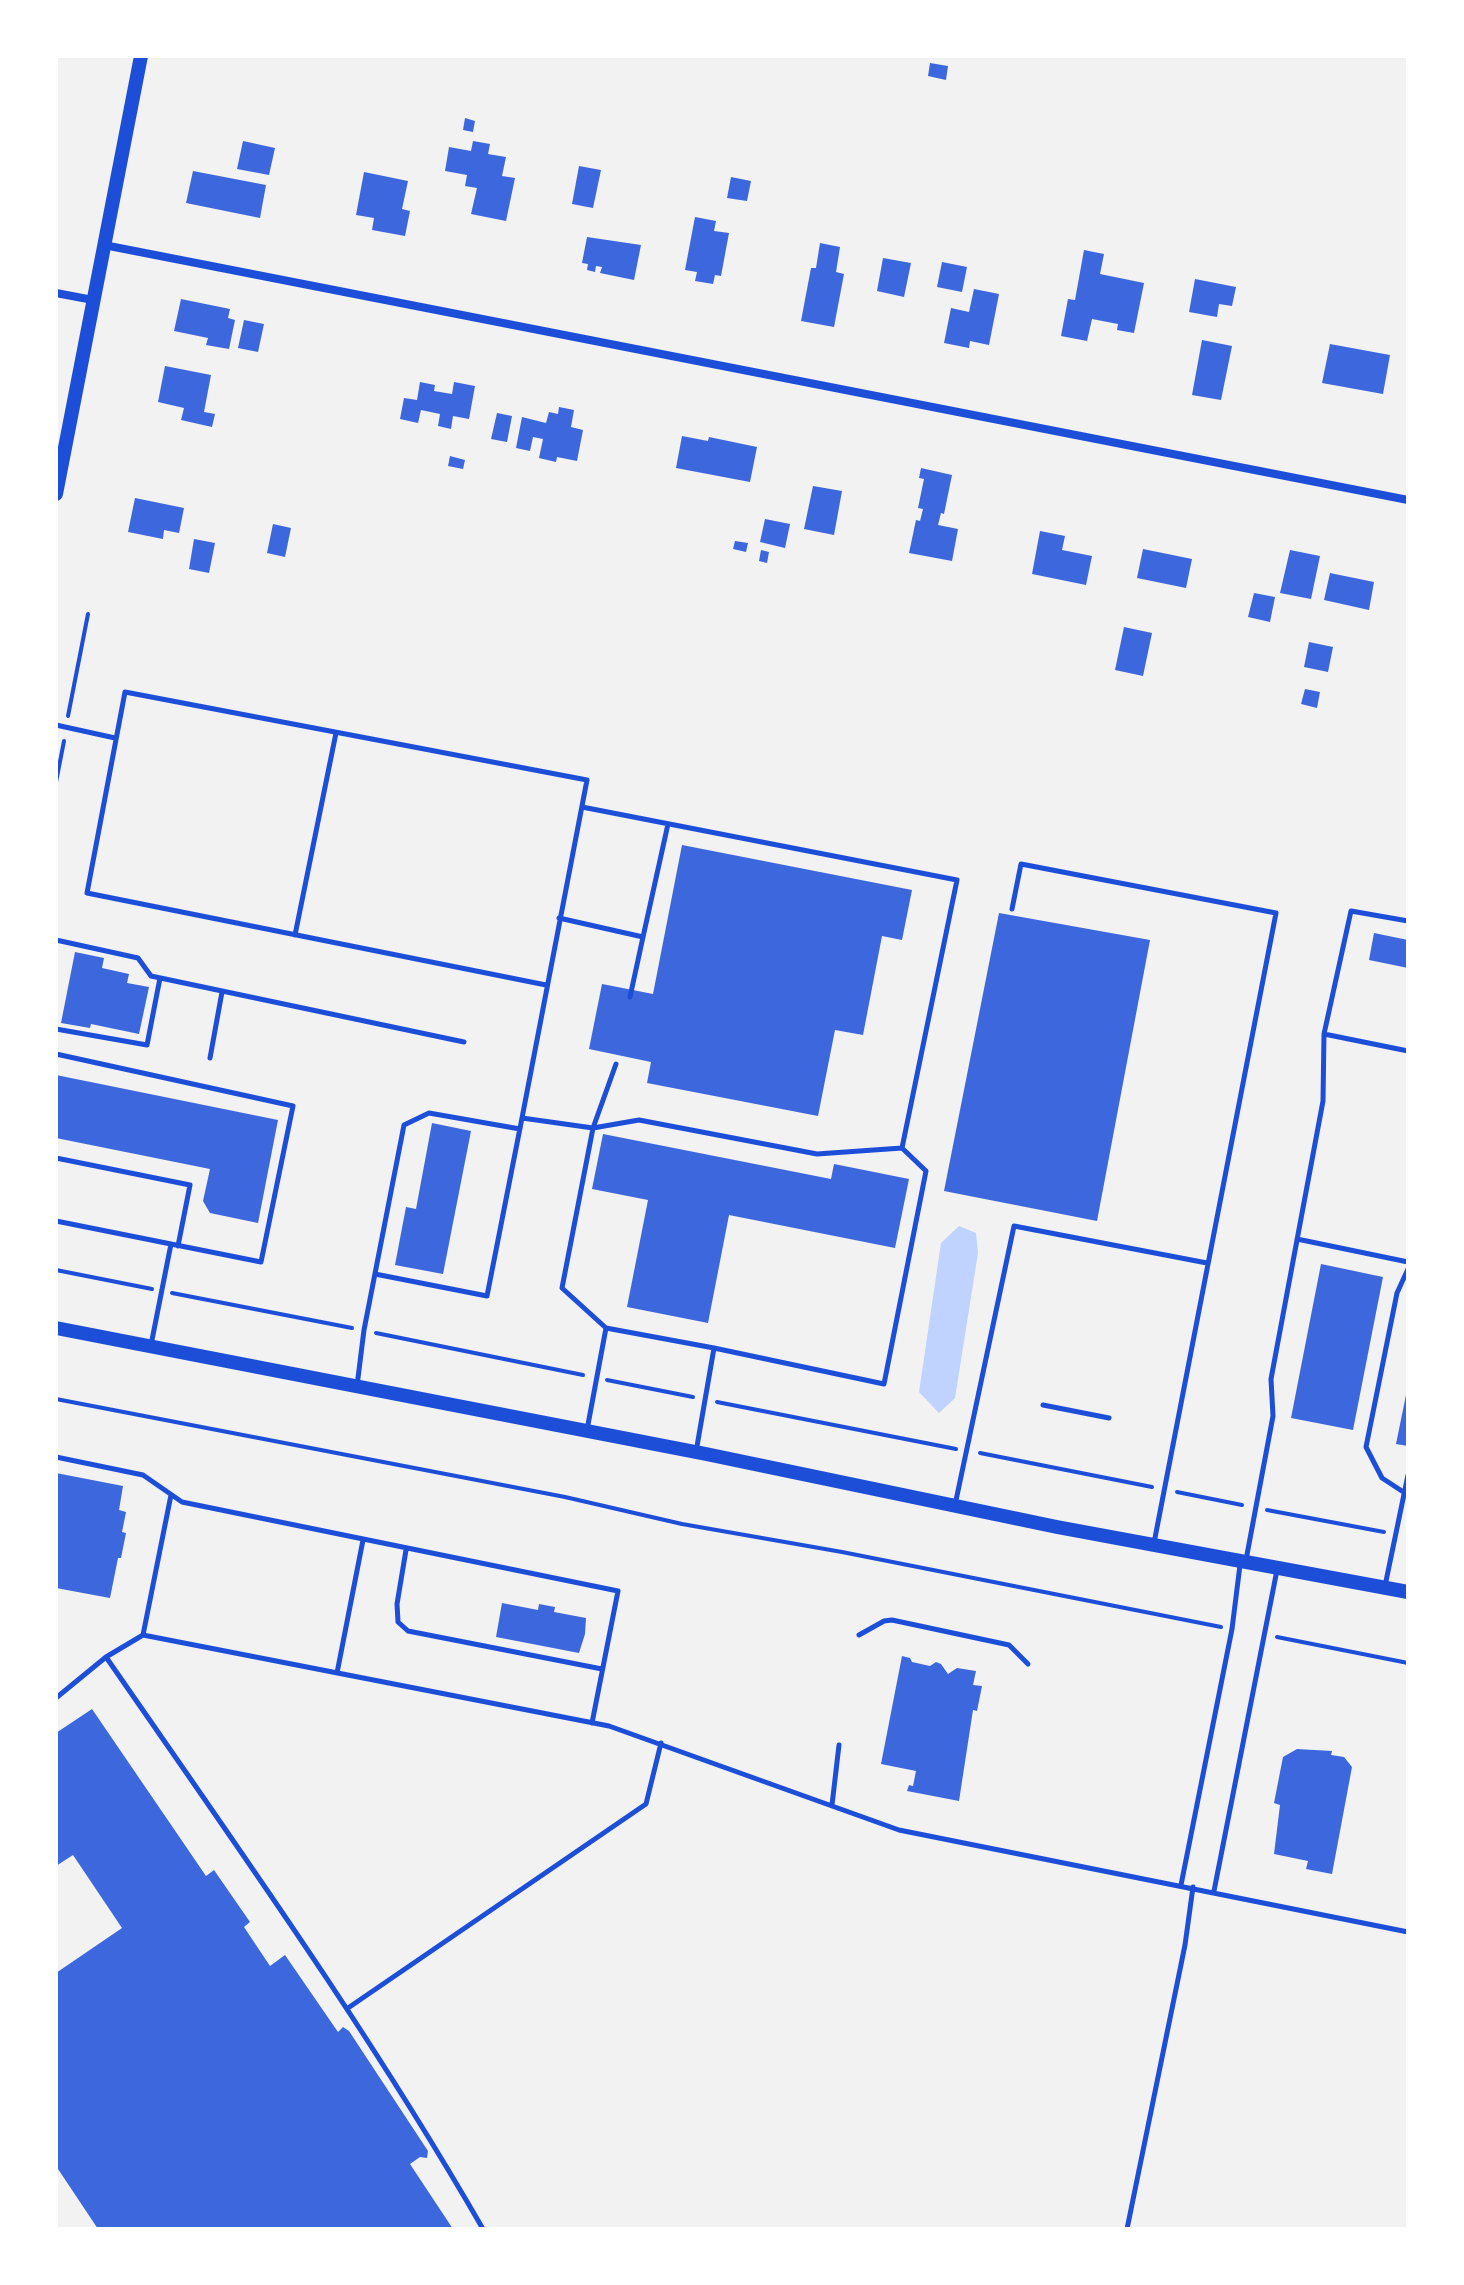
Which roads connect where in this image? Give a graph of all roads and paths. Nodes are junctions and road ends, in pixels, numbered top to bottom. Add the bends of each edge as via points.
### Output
1 (141, 56) edge
2 (104, 245) junction
3 (56, 293) edge
4 (93, 300) junction
5 (56, 494) edge
6 (1408, 500) edge
7 (88, 614) dead end
8 (56, 725) edge
9 (66, 727) junction
10 (336, 733) junction
11 (115, 738) junction
12 (56, 782) edge
13 (582, 807) junction
14 (668, 824) junction
15 (1012, 909) dead end
16 (559, 918) junction
17 (1408, 921) edge
18 (295, 935) junction
19 (643, 937) junction
20 (56, 940) edge
21 (160, 978) junction
22 (546, 985) junction
23 (222, 992) junction
24 (630, 997) dead end
25 (56, 1029) edge
26 (1324, 1034) junction
27 (464, 1042) dead end
28 (1408, 1051) edge
29 (56, 1054) edge
30 (210, 1058) dead end
31 (616, 1064) dead end
32 (522, 1118) junction
33 (593, 1128) junction
34 (520, 1129) junction
35 (902, 1148) junction
36 (56, 1158) edge
37 (56, 1221) edge
38 (1297, 1239) junction
39 (175, 1245) junction
40 (1408, 1262) edge
41 (1208, 1263) junction
42 (1408, 1269) edge
43 (56, 1270) edge
44 (375, 1274) junction
45 (162, 1291) junction
46 (56, 1328) edge
47 (606, 1328) junction
48 (364, 1330) junction
49 (151, 1347) junction
50 (714, 1348) junction
51 (598, 1378) junction
52 (357, 1387) junction
53 (56, 1399) edge
54 (705, 1400) junction
55 (1043, 1405) dead end
56 (1109, 1418) dead end
57 (586, 1432) junction
58 (967, 1451) junction
59 (696, 1453) junction
60 (56, 1457) edge
61 (1408, 1475) edge
62 (1164, 1489) junction
63 (1406, 1494) edge
64 (171, 1495) junction
65 (955, 1506) junction
66 (1256, 1508) junction
67 (1395, 1535) junction
68 (363, 1540) junction
69 (1153, 1544) junction
70 (406, 1550) junction
71 (1244, 1560) junction
72 (1277, 1567) junction
73 (1385, 1587) junction
74 (1408, 1592) edge
75 (1221, 1627) dead end
76 (143, 1635) junction
77 (859, 1635) dead end
78 (1280, 1637) dead end
79 (106, 1657) junction
80 (1408, 1663) edge
81 (1028, 1664) dead end
82 (602, 1669) junction
83 (337, 1673) junction
84 (56, 1698) edge
85 (592, 1723) junction
86 (661, 1743) junction
87 (839, 1745) dead end
88 (832, 1805) junction
89 (1181, 1885) junction
90 (1193, 1887) junction
91 (1214, 1891) junction
92 (1408, 1932) edge
93 (348, 2008) junction
94 (483, 2229) edge
95 (1127, 2229) edge

1 - 2 main road
2 - 4 main road
2 - 6 street
3 - 4 street
4 - 5 main road
7 - 9 path
8 - 9 lane
9 - 11 lane
9 - 12 path
10 - 11 lane via 125,692
10 - 13 lane via 587,780
10 - 18 lane
11 - 18 lane via 87,893
13 - 14 lane
13 - 16 lane
14 - 19 lane
14 - 35 lane via 957,880
15 - 41 lane via 1021,864 1276,913
16 - 19 lane
16 - 22 lane
17 - 26 lane via 1351,911
18 - 22 lane
19 - 24 lane
20 - 21 lane via 138,958 151,976
21 - 23 lane
21 - 25 lane via 147,1045
22 - 32 lane
23 - 27 lane
23 - 30 lane
26 - 28 lane
26 - 38 lane via 1323,1101
29 - 39 lane via 293,1106 261,1262
31 - 33 lane
32 - 33 lane
32 - 34 lane
33 - 35 lane via 639,1120 817,1154
33 - 47 lane via 562,1288
34 - 44 lane via 429,1113 404,1125
34 - 44 lane via 487,1296
35 - 50 lane via 926,1171 884,1384
36 - 39 lane via 190,1185
37 - 39 lane
38 - 40 lane
38 - 66 lane via 1271,1379 1273,1416
39 - 45 lane
41 - 58 lane via 1014,1226
41 - 62 lane
42 - 63 lane via 1397,1293 1366,1447 1382,1478
43 - 45 path
44 - 48 lane
45 - 48 path
45 - 49 lane
46 - 49 main road
47 - 50 lane
47 - 51 lane
48 - 51 path
48 - 52 lane
49 - 52 main road
50 - 54 lane
51 - 54 path
51 - 57 lane
52 - 57 main road
53 - 75 path
54 - 58 path
54 - 59 lane
55 - 56 lane
57 - 59 main road
58 - 62 path
58 - 65 lane
59 - 65 main road
60 - 64 lane via 143,1475
61 - 63 lane
62 - 66 path
62 - 69 lane
63 - 67 lane
64 - 68 lane via 182,1502
64 - 76 lane
65 - 69 main road
66 - 67 path
66 - 71 lane
67 - 73 lane
68 - 70 lane
68 - 83 lane
69 - 71 main road
70 - 82 lane via 397,1604 398,1622 408,1631
70 - 82 lane via 618,1591
71 - 72 main road
71 - 89 lane
72 - 73 main road
72 - 91 lane
73 - 74 main road
76 - 79 lane
76 - 83 lane
77 - 81 lane via 892,1620 1009,1645
78 - 80 path
79 - 84 lane
79 - 93 lane
82 - 85 lane
83 - 85 lane
85 - 86 lane
86 - 88 lane
86 - 93 lane via 646,1804
87 - 88 lane
88 - 89 lane via 899,1830
89 - 90 lane
90 - 91 lane
90 - 95 lane
91 - 92 lane
93 - 94 lane

